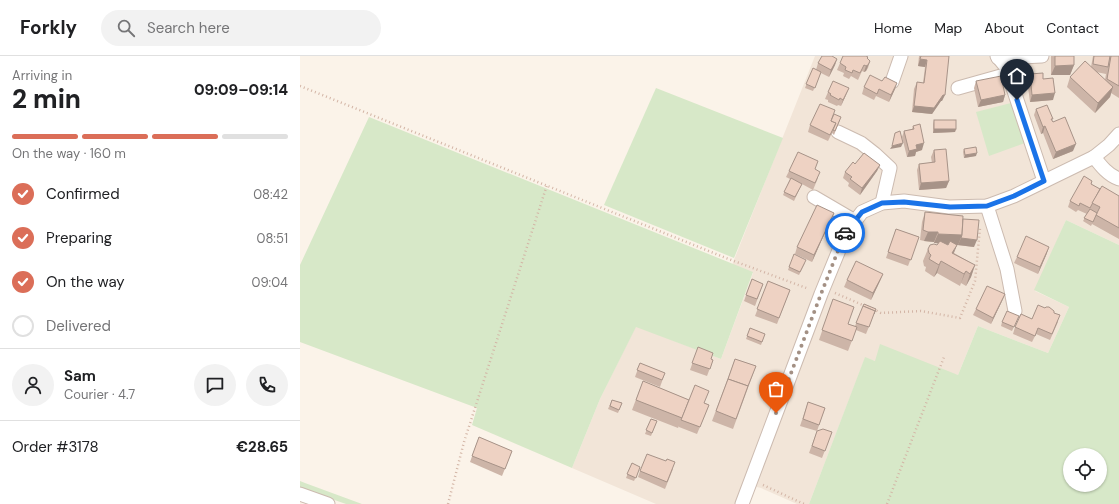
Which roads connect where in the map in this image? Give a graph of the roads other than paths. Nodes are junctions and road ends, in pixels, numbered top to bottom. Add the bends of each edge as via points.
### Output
1 (901, 56) edge
2 (1042, 56) edge
3 (998, 57) edge
4 (1008, 74) junction
5 (892, 82) edge
6 (958, 88) dead end
7 (838, 132) edge
8 (1119, 134) edge
9 (1094, 157) junction
10 (1119, 179) edge
11 (1044, 181) junction
12 (814, 197) dead end
13 (882, 203) junction
14 (984, 206) junction
15 (855, 221) junction
16 (1015, 311) dead end
17 (300, 494) edge
18 (328, 504) edge
19 (742, 504) edge

1 - 5 street
2 - 3 street
3 - 4 street
4 - 6 street
4 - 11 street
7 - 13 street via 861,143 890,168
8 - 9 street
9 - 10 street via 1103,168
9 - 11 street
11 - 14 street via 1014,196
12 - 15 street
13 - 14 street
13 - 15 street via 862,212
14 - 16 street via 1007,269
15 - 19 street via 846,233 822,291
17 - 18 street

